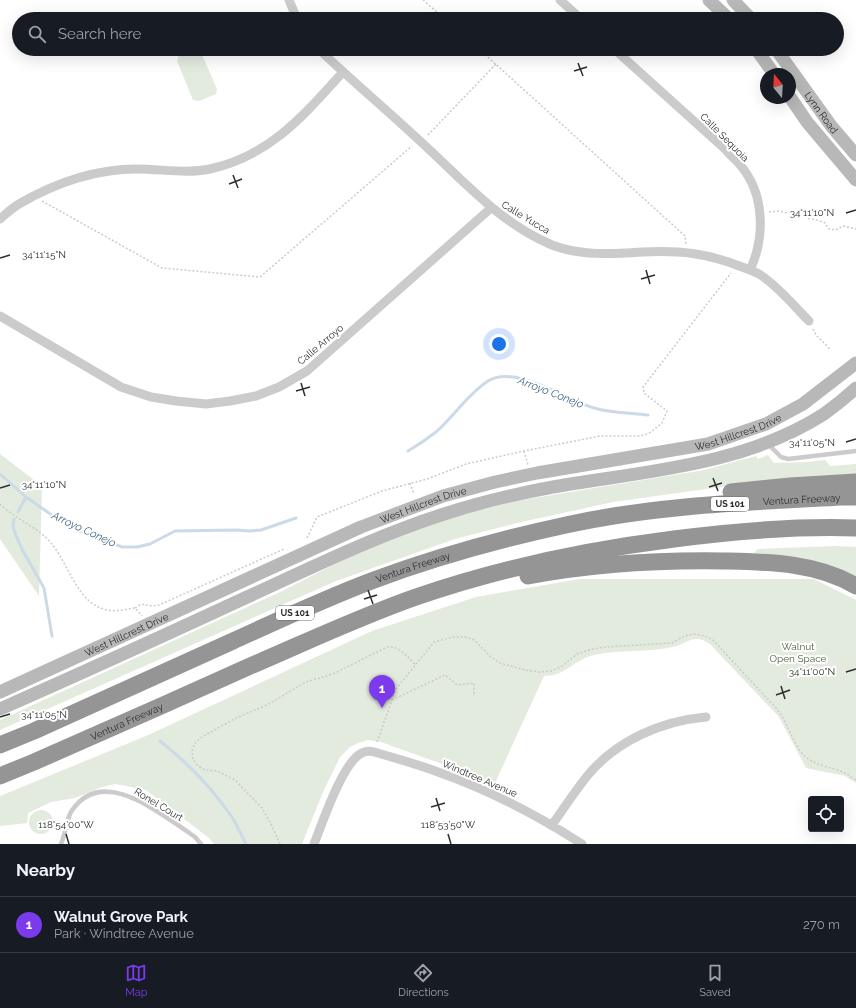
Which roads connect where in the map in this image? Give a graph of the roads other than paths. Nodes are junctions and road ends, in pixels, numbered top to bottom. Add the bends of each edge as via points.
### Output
1 (289, 0) edge
2 (560, 0) edge
3 (709, 0) edge
4 (733, 0) edge
5 (294, 12) edge
6 (573, 12) edge
7 (722, 12) edge
8 (744, 12) edge
9 (326, 56) edge
10 (622, 56) edge
11 (761, 56) edge
12 (781, 56) edge
13 (770, 68) edge
14 (343, 72) junction
15 (795, 104) edge
16 (856, 155) edge
17 (856, 180) edge
18 (491, 208) junction
19 (0, 219) edge
20 (750, 270) junction
21 (0, 316) edge
22 (809, 321) dead end
23 (856, 363) edge
24 (856, 388) edge
25 (788, 413) junction
26 (767, 443) junction
27 (856, 451) edge
28 (856, 482) edge
29 (856, 497) edge
30 (604, 518) junction
31 (856, 528) edge
32 (856, 586) edge
33 (347, 624) junction
34 (0, 692) edge
35 (0, 709) edge
36 (706, 717) dead end
37 (0, 745) edge
38 (0, 776) edge
39 (552, 825) junction
40 (61, 844) edge
41 (200, 844) edge
42 (314, 844) edge
43 (582, 844) edge

1 - 5 street
2 - 6 street
3 - 7 main road
4 - 8 main road
9 - 14 street, Calle Yucca
10 - 20 street, Calle Sequoia via 742,167 756,196 760,213 759,246
11 - 13 main road
12 - 16 main road, Lynn Road via 832,127
14 - 18 street, Calle Yucca
14 - 19 street via 297,122 260,150 210,169 184,172 138,169 103,172 54,186 18,204
15 - 17 main road, Lynn Road
18 - 20 street, Calle Yucca via 533,236 554,246 607,254 688,252 716,257
18 - 21 street, Calle Arroyo via 307,371 256,396 206,404 151,397 121,387
20 - 22 street, Calle Yucca via 766,278
23 - 25 main road, West Hillcrest Drive
24 - 26 main road, West Hillcrest Drive via 825,413
25 - 26 main road via 762,436
25 - 34 main road, West Hillcrest Drive via 766,424 708,444 537,473 443,496 361,527
26 - 27 lane via 781,457 788,459
26 - 35 main road, West Hillcrest Drive via 724,458 550,487 473,505 404,528
28 - 30 highway via 733,492 676,501
29 - 30 highway, Ventura Freeway / US 101 via 731,503
30 - 37 highway, Ventura Freeway / US 101 via 471,548 372,581
31 - 33 highway, Ventura Freeway via 744,531 609,548 468,581 416,597
32 - 33 highway via 816,569 785,564 702,561 638,564 564,570 508,580 379,621
33 - 38 highway, Ventura Freeway
36 - 39 street via 666,724 616,750 589,774
39 - 42 street, Windtree Avenue via 483,790 438,772 374,752 361,753 349,764
39 - 43 street, Windtree Avenue
40 - 41 lane, Ronel Court via 70,813 77,804 94,794 114,792 138,799 195,837

